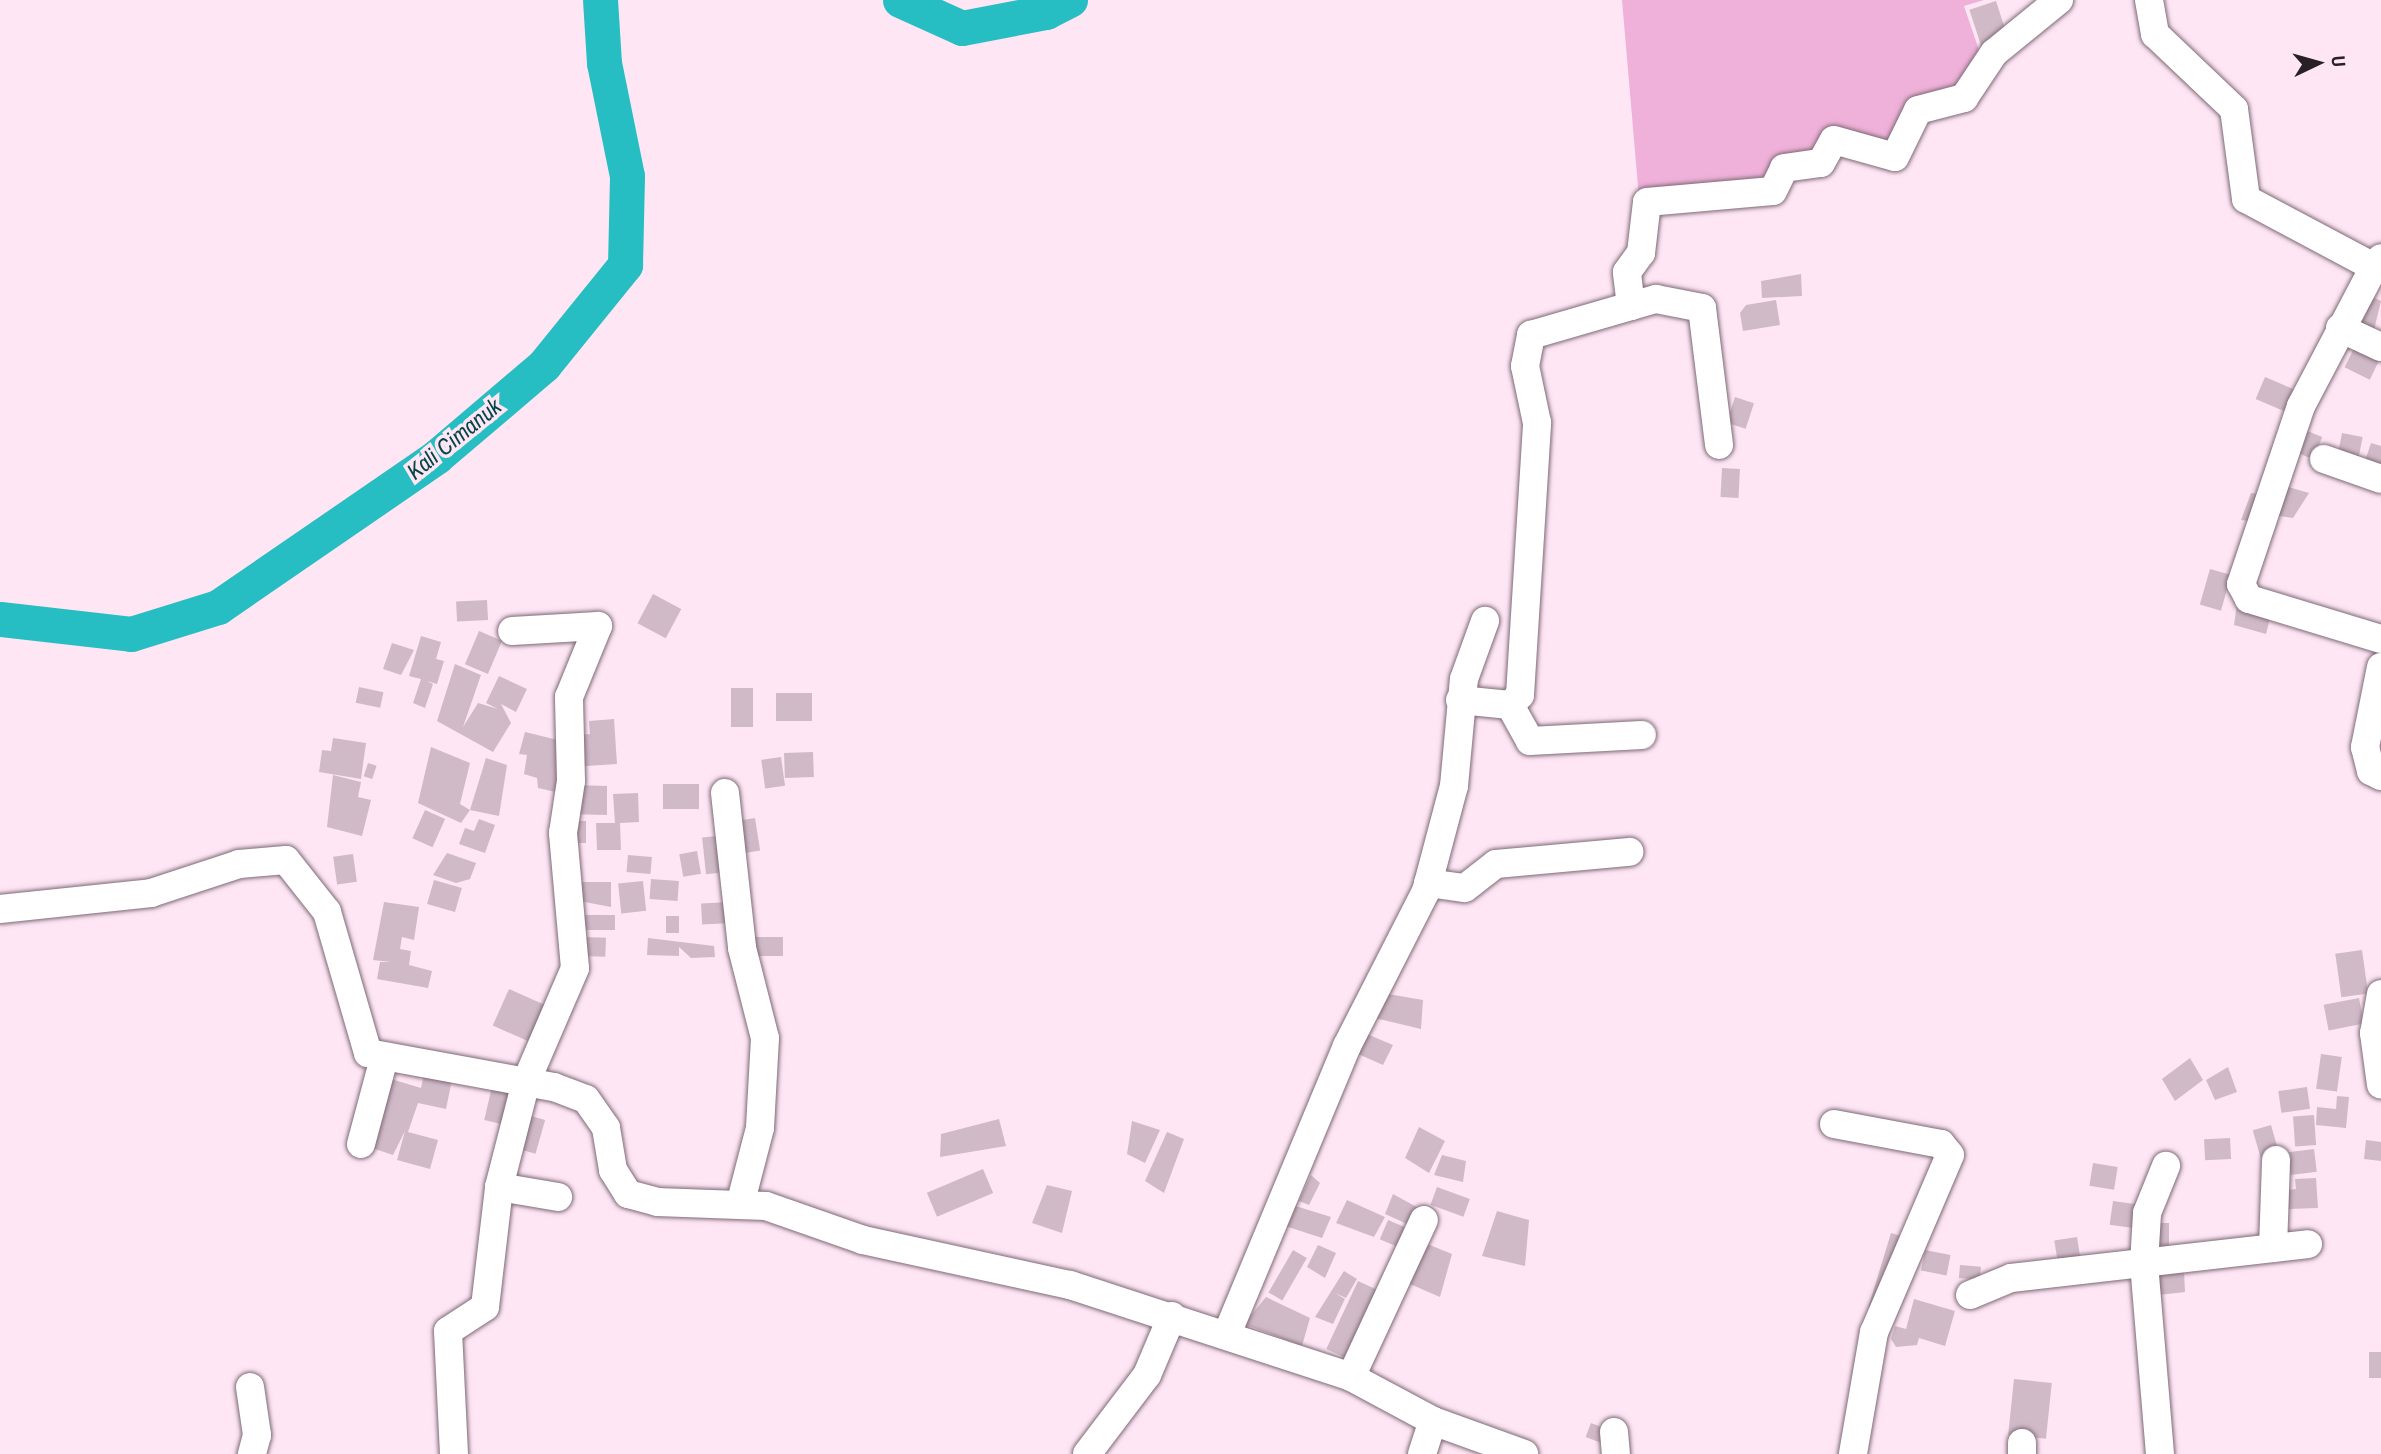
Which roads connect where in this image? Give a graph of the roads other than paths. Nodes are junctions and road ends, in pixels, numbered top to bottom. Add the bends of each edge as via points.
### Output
1 (2059, 0) edge
2 (2149, 0) edge
3 (2378, 262) edge
4 (1631, 306) junction
5 (2340, 328) junction
6 (2381, 347) edge
7 (1719, 445) dead end
8 (2324, 459) dead end
9 (2381, 480) edge
10 (1485, 621) dead end
11 (512, 631) dead end
12 (2381, 639) edge
13 (2381, 667) edge
14 (1460, 700) junction
15 (1510, 705) junction
16 (1642, 735) dead end
17 (2381, 776) edge
18 (725, 793) dead end
19 (1629, 852) dead end
20 (1429, 883) junction
21 (0, 909) edge
22 (2381, 994) edge
23 (384, 1058) junction
24 (526, 1082) junction
25 (2381, 1085) edge
26 (1834, 1124) dead end
27 (361, 1144) dead end
28 (2276, 1160) dead end
29 (2166, 1166) dead end
30 (499, 1187) junction
31 (558, 1197) dead end
32 (741, 1201) junction
33 (1424, 1220) dead end
34 (2308, 1244) dead end
35 (2273, 1248) junction
36 (2144, 1264) junction
37 (1970, 1295) dead end
38 (1172, 1316) junction
39 (1227, 1334) junction
40 (1351, 1377) junction
41 (250, 1387) dead end
42 (1433, 1421) junction
43 (252, 1454) edge
44 (454, 1454) edge
45 (1087, 1454) edge
46 (1422, 1454) edge
47 (1524, 1454) edge
48 (1853, 1454) edge
49 (2160, 1454) edge

1 - 4 street via 1994,53 1964,98 1917,110 1895,158 1834,140 1821,163 1784,168 1773,191 1644,205 1642,249 1627,272
2 - 3 street via 2155,34 2234,109 2246,198
3 - 5 street
4 - 7 street via 1656,299 1702,308
4 - 15 street via 1528,339 1525,366 1537,423 1532,566 1520,695
5 - 6 street
5 - 12 street via 2283,450 2241,584 2249,599
8 - 9 street
10 - 14 street
11 - 24 street via 593,622 598,630 569,698 571,781 563,833 575,968
13 - 17 street via 2365,747 2371,771
14 - 15 street
14 - 20 street via 1454,786
15 - 16 street via 1530,741
18 - 32 street via 742,948 765,1038 760,1128
19 - 20 street via 1496,864 1465,888
20 - 39 street via 1347,1046
21 - 23 street via 151,893 239,864 286,860 327,912 361,1045
22 - 25 street via 2374,1033
23 - 24 street
23 - 27 street
24 - 30 street
24 - 32 street via 575,1094 597,1112 613,1170 628,1194 657,1202
26 - 48 street via 1941,1144 1950,1155 1874,1332
28 - 35 street
29 - 36 street via 2147,1213
30 - 31 street
30 - 44 street via 485,1307 448,1331
32 - 38 street via 863,1240 1070,1285
33 - 40 street
34 - 35 street
35 - 36 street
36 - 37 street via 2001,1280
36 - 49 street
38 - 39 street
38 - 45 street via 1147,1375
39 - 40 street
40 - 42 street
41 - 43 street via 257,1435
42 - 46 street
42 - 47 street

